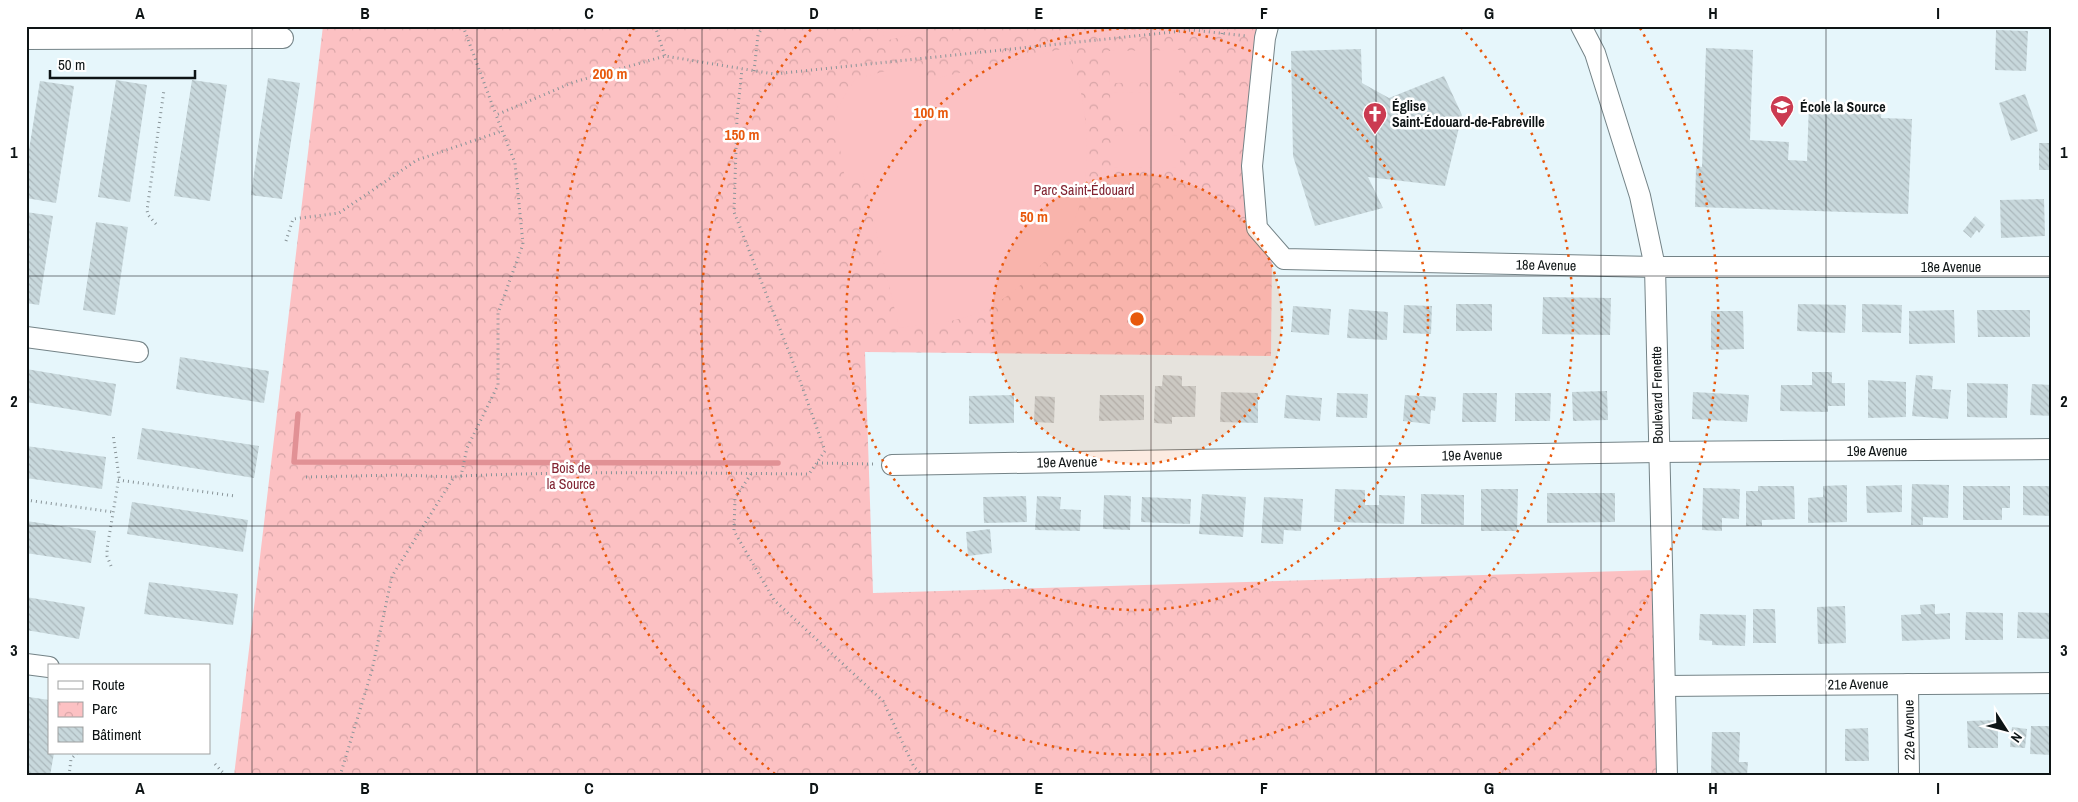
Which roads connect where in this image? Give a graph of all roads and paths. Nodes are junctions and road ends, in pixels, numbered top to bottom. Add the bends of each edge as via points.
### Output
1 (464, 26) edge
2 (655, 26) edge
3 (763, 26) edge
4 (1223, 26) edge
5 (1581, 26) edge
6 (1266, 32) edge
7 (1222, 34) junction
8 (283, 38) dead end
9 (26, 40) edge
10 (665, 56) junction
11 (742, 69) junction
12 (754, 71) junction
13 (164, 90) dead end
14 (496, 115) junction
15 (502, 131) junction
16 (156, 224) dead end
17 (286, 241) dead end
18 (1655, 267) junction
19 (2052, 267) edge
20 (26, 337) edge
21 (138, 352) dead end
22 (113, 434) dead end
23 (2052, 449) edge
24 (1658, 452) junction
25 (817, 463) junction
26 (892, 464) joint
27 (751, 474) junction
28 (461, 476) junction
29 (306, 477) dead end
30 (454, 477) junction
31 (118, 480) junction
32 (235, 496) dead end
33 (26, 500) edge
34 (113, 512) junction
35 (112, 566) dead end
36 (26, 664) edge
37 (48, 667) edge
38 (2052, 683) edge
39 (1908, 684) junction
40 (1665, 686) junction
41 (76, 754) edge
42 (215, 764) dead end
43 (68, 776) edge
44 (226, 776) edge
45 (340, 776) edge
46 (924, 776) edge
47 (1667, 776) edge
48 (1909, 776) edge

1 - 14 path
2 - 10 path
3 - 12 path via 758,34
4 - 7 path
5 - 18 street, Boulevard Frenette via 1595,53 1640,196
6 - 7 path
6 - 18 street, 18e Avenue via 1252,166 1257,228 1284,259
7 - 12 path via 1192,30 774,74
8 - 9 street
10 - 11 path
10 - 14 path via 574,82
11 - 12 path
11 - 25 path via 734,212 825,451
13 - 16 path via 147,210
14 - 15 path
15 - 17 path via 417,160 339,213 294,219
15 - 28 path via 515,163 523,244 498,313 498,385 466,451
18 - 19 street, 18e Avenue
18 - 24 street, Boulevard Frenette
20 - 21 street
22 - 31 path
23 - 24 street, 19e Avenue
24 - 26 street, 19e Avenue
24 - 40 street, Boulevard Frenette
25 - 26 path
25 - 27 path via 809,474
27 - 28 path
27 - 46 path via 735,498 734,531 739,540 774,600 883,701 914,767
28 - 30 path
29 - 30 path
30 - 45 path via 392,576 372,670
31 - 32 path
31 - 34 path
33 - 34 path
34 - 35 path via 106,549
36 - 37 street
38 - 39 street, 21e Avenue
39 - 40 street, 21e Avenue
39 - 48 street, 22e Avenue
40 - 47 street, Boulevard Frenette
41 - 43 path via 71,758
42 - 44 path

